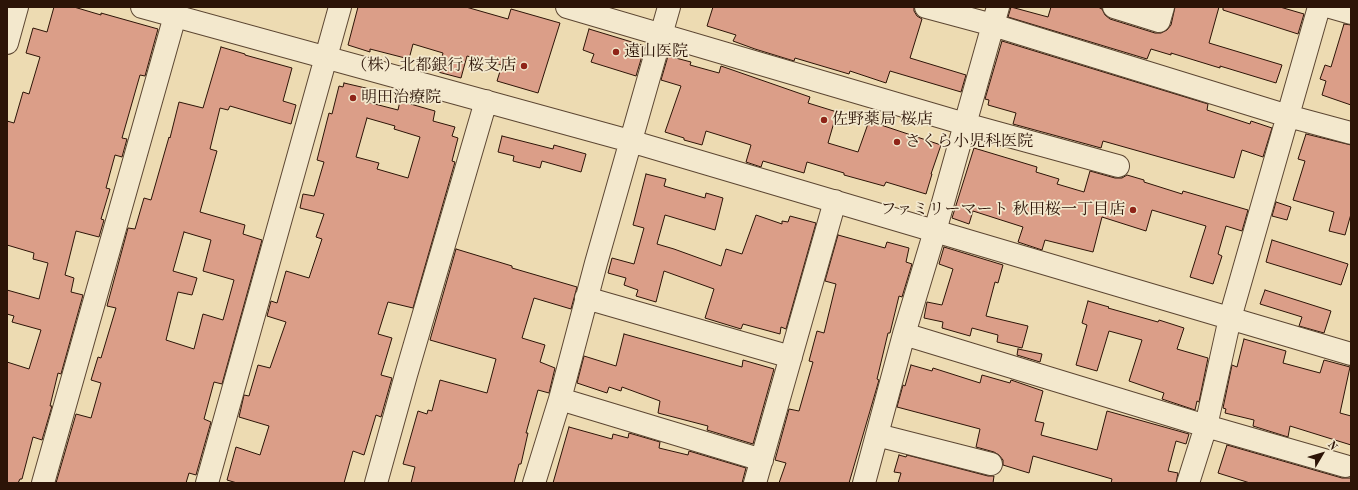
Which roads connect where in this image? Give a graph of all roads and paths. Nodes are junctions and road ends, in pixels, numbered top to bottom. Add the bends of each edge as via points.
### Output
1 (17, 7) edge
2 (142, 7) edge
3 (340, 7) edge
4 (567, 7) edge
5 (669, 7) edge
6 (926, 7) edge
7 (1114, 7) edge
8 (1163, 7) edge
9 (1319, 7) edge
10 (1330, 7) edge
11 (1351, 13) edge
12 (175, 16) junction
13 (995, 16) edge
14 (661, 34) junction
15 (7, 43) edge
16 (326, 58) junction
17 (486, 101) junction
18 (1288, 116) junction
19 (965, 124) junction
20 (1351, 133) edge
21 (630, 141) junction
22 (1118, 166) dead end
23 (836, 201) junction
24 (935, 231) junction
25 (586, 298) junction
26 (1230, 318) junction
27 (904, 334) junction
28 (1351, 354) edge
29 (791, 356) junction
30 (560, 399) junction
31 (1206, 426) junction
32 (877, 435) junction
33 (762, 460) junction
34 (991, 464) dead end
35 (1345, 466) dead end
36 (43, 483) edge
37 (207, 483) edge
38 (376, 483) edge
39 (534, 483) edge
40 (755, 483) edge
41 (864, 483) edge
42 (1188, 483) edge

1 - 15 street
2 - 12 street
3 - 16 street
4 - 14 street
5 - 14 street
6 - 13 street
7 - 8 street via 1159,21
9 - 18 street
10 - 11 street
12 - 16 street
12 - 36 street
13 - 18 street
13 - 19 street
14 - 19 street
14 - 21 street
16 - 17 street
16 - 37 street
17 - 21 street
17 - 38 street
18 - 20 street
18 - 26 street
19 - 22 street
19 - 24 street
21 - 23 street
21 - 25 street
23 - 24 street
23 - 29 street
24 - 26 street
24 - 27 street
25 - 29 street
25 - 30 street
26 - 28 street
26 - 31 street
27 - 31 street
27 - 32 street
29 - 33 street
30 - 33 street
30 - 39 street
31 - 35 street
31 - 42 street
32 - 34 street
32 - 41 street
33 - 40 street

